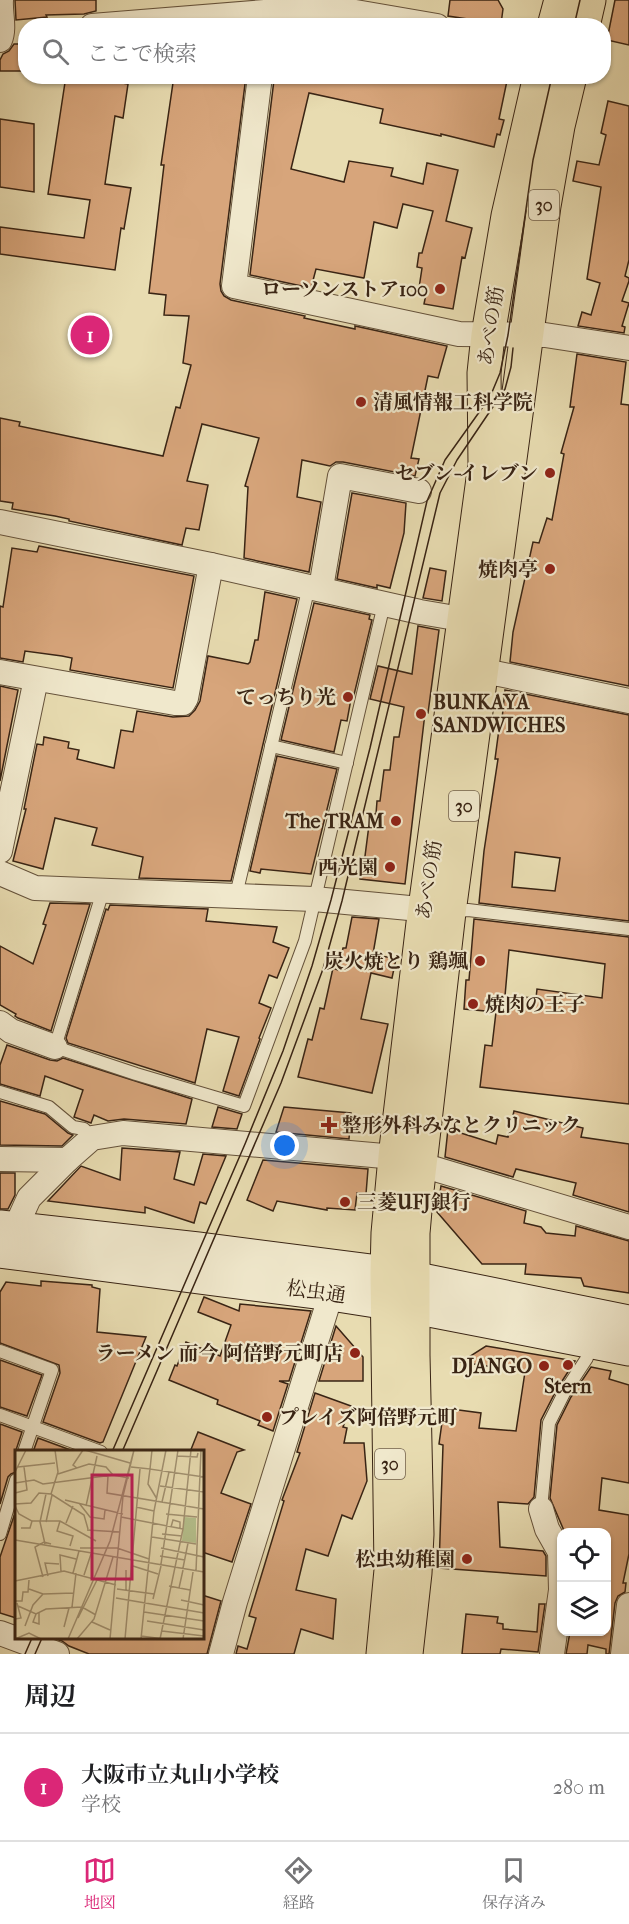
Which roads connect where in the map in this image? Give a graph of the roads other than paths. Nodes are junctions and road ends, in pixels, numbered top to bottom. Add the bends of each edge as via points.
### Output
1 (1, 0) edge
2 (561, 0) edge
3 (589, 0) edge
4 (338, 4) edge
5 (260, 18) edge
6 (401, 18) edge
7 (556, 18) edge
8 (585, 18) edge
9 (7, 34) edge
10 (259, 84) edge
11 (538, 84) edge
12 (568, 84) edge
13 (488, 335) junction
14 (527, 335) junction
15 (629, 348) edge
16 (419, 491) dead end
17 (0, 522) edge
18 (211, 565) junction
19 (315, 587) junction
20 (384, 604) junction
21 (476, 622) junction
22 (470, 671) junction
23 (0, 672) edge
24 (36, 679) junction
25 (629, 701) edge
26 (271, 746) junction
27 (347, 764) junction
28 (0, 850) edge
29 (0, 873) edge
30 (103, 891) junction
31 (236, 895) junction
32 (314, 899) junction
33 (437, 910) junction
34 (629, 929) edge
35 (0, 1023) edge
36 (55, 1047) junction
37 (0, 1092) edge
38 (92, 1138) junction
39 (0, 1160) edge
40 (68, 1160) junction
41 (408, 1161) junction
42 (629, 1227) edge
43 (5, 1236) edge
44 (400, 1290) junction
45 (331, 1294) junction
46 (629, 1322) edge
47 (629, 1349) edge
48 (0, 1351) edge
49 (587, 1358) dead end
50 (0, 1416) edge
51 (31, 1427) junction
52 (25, 1450) edge
53 (95, 1450) edge
54 (15, 1483) edge
55 (541, 1509) joint
56 (0, 1533) edge
57 (629, 1605) edge
58 (0, 1633) edge
59 (15, 1639) edge
60 (16, 1639) edge
61 (57, 1654) edge
62 (221, 1654) edge
63 (383, 1654) edge
64 (406, 1654) edge
65 (552, 1654) edge
66 (623, 1654) edge

1 - 9 street via 0,13
2 - 7 main road
3 - 8 main road
4 - 5 street
4 - 6 street
10 - 13 street via 234,286 459,334
11 - 13 main road, あべの筋 / 30 via 508,216
12 - 14 main road, あべの筋 / 30 via 544,206
13 - 14 street
13 - 21 main road, あべの筋 / 30
14 - 15 street
14 - 21 main road, あべの筋 / 30
16 - 19 street via 340,476
17 - 18 street
18 - 19 street
18 - 24 street via 183,703
19 - 20 street
19 - 26 lane
20 - 21 street
20 - 27 lane
21 - 22 main road, あべの筋 / 30
22 - 25 street
22 - 33 main road, あべの筋 / 30
23 - 24 street
24 - 28 street
26 - 27 lane
26 - 31 lane
27 - 32 lane
29 - 30 street via 35,888
30 - 31 street
30 - 36 lane
31 - 32 street
32 - 33 street
32 - 36 lane via 305,941 244,1106
33 - 34 lane via 468,910
33 - 41 main road, あべの筋 / 30
35 - 36 street
37 - 38 lane via 49,1107
38 - 40 street
38 - 41 street via 123,1133
39 - 40 street
40 - 43 street via 29,1198
41 - 42 street
41 - 44 main road, あべの筋 / 30 via 413,1233
43 - 44 street, 松虫通 via 198,1249
43 - 45 street, 松虫通
44 - 45 street, 松虫通
44 - 46 street, 松虫通
44 - 47 street, 松虫通
44 - 63 main road, あべの筋 / 30 via 391,1570
44 - 64 main road, あべの筋 / 30 via 417,1534
45 - 62 street
48 - 51 lane via 52,1370
49 - 55 lane via 549,1423
50 - 51 lane
51 - 52 lane
51 - 53 lane
54 - 56 lane
55 - 65 street via 560,1552 561,1590
57 - 66 street
58 - 59 street
60 - 61 street

